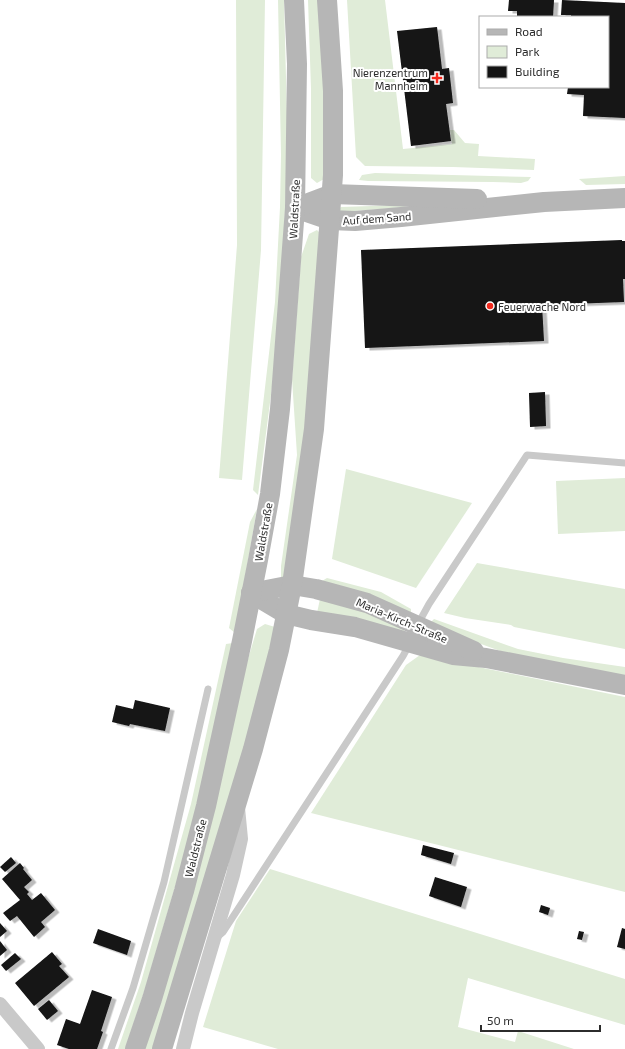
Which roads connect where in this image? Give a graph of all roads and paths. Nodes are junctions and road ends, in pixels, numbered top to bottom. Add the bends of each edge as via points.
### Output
1 (294, 0) edge
2 (327, 0) edge
3 (332, 194) junction
4 (625, 198) edge
5 (544, 202) junction
6 (295, 208) junction
7 (330, 220) junction
8 (625, 463) edge
9 (292, 585) junction
10 (251, 593) junction
11 (286, 614) junction
12 (414, 635) junction
13 (623, 684) edge
14 (208, 690) dead end
15 (237, 802) junction
16 (214, 940) junction
17 (0, 1004) edge
18 (38, 1049) edge
19 (111, 1049) edge
20 (135, 1049) edge
21 (162, 1049) edge
22 (183, 1049) edge

1 - 6 main road, Waldstraße
2 - 3 main road via 333,90
3 - 5 main road, Auf dem Sand
3 - 6 main road, Auf dem Sand
3 - 7 main road
4 - 5 main road, Auf dem Sand
5 - 7 main road, Auf dem Sand via 355,221
6 - 7 main road, Auf dem Sand
6 - 10 main road, Waldstraße via 280,410 270,494
7 - 9 main road via 314,429
8 - 12 lane via 527,455 429,604
9 - 10 main road
9 - 11 main road
9 - 12 main road, Maria-Kirch-Straße via 367,603
10 - 11 main road, Maria-Kirch-Straße
10 - 20 main road, Waldstraße via 208,798 186,884
11 - 12 main road, Maria-Kirch-Straße
11 - 15 main road via 279,650
12 - 13 main road, Maria-Kirch-Straße via 466,648 486,658
12 - 16 lane via 404,656 275,855 224,932
14 - 19 lane, Waldstraße via 164,882 133,988
15 - 16 street via 241,839
15 - 21 main road
16 - 22 street
17 - 18 street

